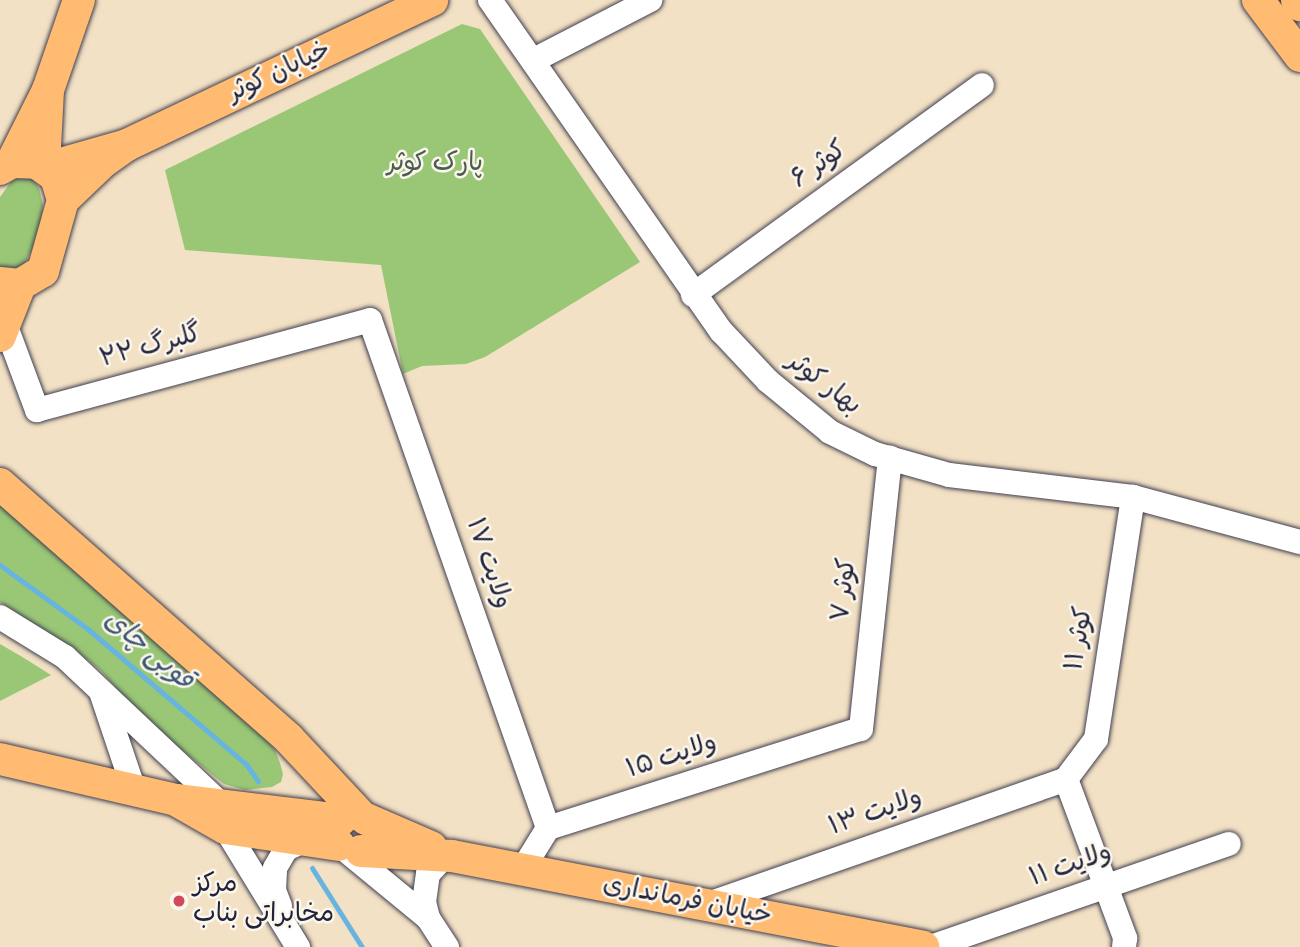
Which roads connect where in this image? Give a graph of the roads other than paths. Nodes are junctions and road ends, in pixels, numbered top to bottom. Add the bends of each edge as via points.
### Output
1 (79, 0) edge
2 (432, 0) edge
3 (490, 0) edge
4 (650, 0) edge
5 (1258, 0) edge
6 (1297, 0) edge
7 (1300, 5) edge
8 (1300, 56) edge
9 (534, 60) junction
10 (982, 85) dead end
11 (48, 90) junction
12 (127, 145) junction
13 (6, 165) edge
14 (46, 167) junction
15 (63, 200) junction
16 (10, 284) edge
17 (694, 295) junction
18 (370, 320) joint
19 (2, 330) edge
20 (890, 458) junction
21 (0, 484) edge
22 (1133, 498) junction
23 (1300, 542) edge
24 (0, 617) edge
25 (99, 688) junction
26 (861, 729) joint
27 (0, 758) edge
28 (1066, 779) junction
29 (134, 790) junction
30 (224, 817) junction
31 (548, 828) junction
32 (343, 832) junction
33 (1229, 844) dead end
34 (452, 856) junction
35 (522, 870) junction
36 (1105, 887) junction
37 (705, 905) junction
38 (428, 918) junction
39 (293, 938) edge
40 (447, 947) edge
41 (923, 947) edge
42 (931, 947) edge
43 (1124, 947) edge

1 - 11 main road
2 - 12 main road, خیابان کوثر
3 - 9 street, بهار کوثر
4 - 9 street
5 - 8 main road
6 - 7 main road
9 - 17 street, بهار کوثر
10 - 17 street, کوثر ۶
11 - 13 main road
11 - 14 main road
12 - 14 main road, خیابان کوثر
12 - 15 main road, خیابان کوثر
13 - 14 main road via 24,160
14 - 15 main road via 56,177
15 - 16 main road via 47,263 33,279
16 - 19 main road
17 - 20 street, بهار کوثر via 748,362 807,416 853,445
18 - 19 street, گلبرگ ۲۲ via 37,410
18 - 31 street, ولایت ۱۷
20 - 22 street, بهار کوثر via 974,480
20 - 26 street, کوثر ۷
21 - 32 main road via 289,739
22 - 23 street, بهار کوثر
22 - 28 street, کوثر ۱۱ via 1096,739
24 - 25 street via 65,657
25 - 29 street
25 - 30 street
26 - 31 street, ولایت ۱۵
27 - 29 main road, خیابان فرمانداری
28 - 36 street
28 - 37 street, ولایت ۱۳
29 - 30 main road, خیابان فرمانداری
30 - 32 main road, خیابان فرمانداری
30 - 39 street
31 - 35 street
32 - 34 main road, خیابان فرمانداری
32 - 38 street
32 - 39 street via 286,849 275,868 274,890
33 - 36 street, ولایت ۱۱
34 - 35 main road, خیابان فرمانداری
34 - 38 street via 428,874 424,902
35 - 37 main road, خیابان فرمانداری
36 - 42 street, ولایت ۱۱
36 - 43 street via 1125,938
37 - 41 main road, خیابان فرمانداری
38 - 40 street

